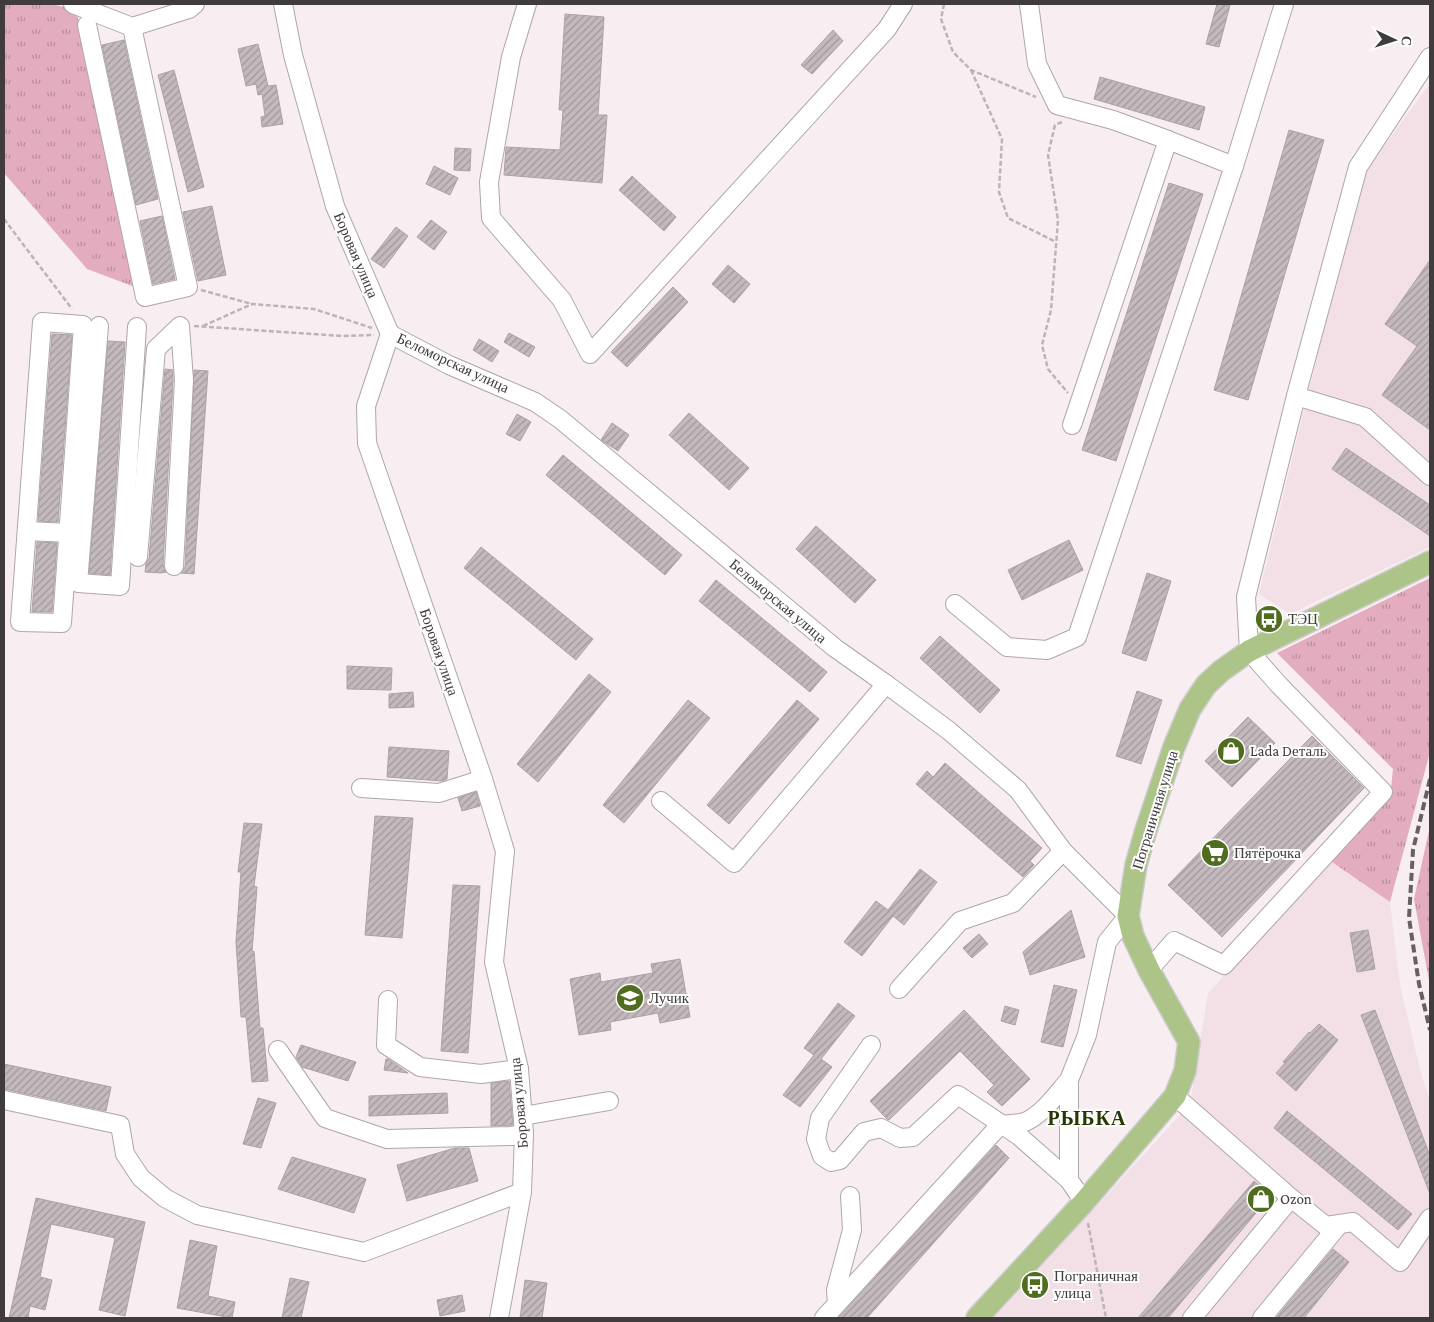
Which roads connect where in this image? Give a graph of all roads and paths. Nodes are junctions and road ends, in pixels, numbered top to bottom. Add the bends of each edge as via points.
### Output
1 (73, 4) edge
2 (195, 4) edge
3 (283, 4) edge
4 (526, 4) edge
5 (903, 4) edge
6 (944, 4) edge
7 (1028, 4) edge
8 (1284, 4) edge
9 (87, 25) dead end
10 (132, 28) junction
11 (1430, 57) edge
12 (972, 70) junction
13 (1057, 105) junction
14 (1082, 113) junction
15 (1168, 140) junction
16 (1234, 166) junction
17 (1056, 242) junction
18 (188, 287) junction
19 (252, 304) junction
20 (99, 326) dead end
21 (202, 326) dead end
22 (137, 327) dead end
23 (390, 334) junction
24 (1296, 396) junction
25 (1078, 406) junction
26 (1072, 425) dead end
27 (1430, 476) edge
28 (28, 531) junction
29 (69, 533) junction
30 (138, 557) dead end
31 (1430, 562) edge
32 (174, 566) dead end
33 (955, 604) dead end
34 (1250, 651) junction
35 (886, 684) junction
36 (482, 779) junction
37 (361, 788) dead end
38 (661, 801) dead end
39 (1062, 850) junction
40 (1128, 916) junction
41 (1149, 970) junction
42 (899, 989) dead end
43 (388, 1000) dead end
44 (872, 1045) dead end
45 (278, 1050) dead end
46 (519, 1069) junction
47 (1069, 1080) junction
48 (1176, 1096) junction
49 (4, 1100) edge
50 (610, 1100) dead end
51 (523, 1116) junction
52 (1000, 1125) junction
53 (524, 1134) junction
54 (1069, 1180) junction
55 (522, 1192) junction
56 (850, 1196) dead end
57 (1291, 1198) junction
58 (1084, 1202) junction
59 (1430, 1218) edge
60 (1338, 1226) junction
61 (837, 1302) junction
62 (499, 1318) edge
63 (824, 1318) edge
64 (977, 1318) edge
65 (1106, 1318) edge
66 (1192, 1318) edge
67 (1262, 1318) edge

1 - 10 street
2 - 10 street via 189,9
3 - 23 street, Боровая улица via 293,54 335,206
4 - 5 street via 511,57 489,182 491,218 562,300 590,354 886,29
6 - 12 path via 942,19 952,52
7 - 13 street via 1037,64
8 - 16 street
9 - 18 street via 145,297
10 - 18 street
11 - 24 street via 1358,167
12 - 13 path
12 - 17 path via 1002,139 999,192 1008,218
13 - 14 street
14 - 15 street via 1113,120
14 - 17 path via 1055,125 1048,154 1058,220
15 - 16 street
15 - 25 street
16 - 33 street via 1077,637 1047,650 1007,647
17 - 25 path via 1051,310 1042,345 1048,369
18 - 19 path
19 - 21 path
19 - 23 path via 314,309
20 - 22 street via 78,583 120,586
23 - 35 street, Беломорская улица via 450,365 535,402 560,419 835,648
23 - 36 street, Боровая улица via 366,406 367,443
24 - 27 street via 1365,417
24 - 34 street via 1246,597
25 - 26 street
28 - 29 street
28 - 29 street via 20,622 62,623
28 - 29 street via 42,322 83,325
30 - 32 street via 156,349 180,326 184,380
31 - 34 main road, Пограничная улица
34 - 40 main road, Пограничная улица via 1206,685 1190,709 1146,830 1136,865
34 - 41 street via 1384,792 1224,965 1174,942
35 - 38 street via 734,862
35 - 39 street, Беломорская улица via 948,730 1018,790
36 - 37 street via 439,793
36 - 46 street, Боровая улица via 505,852 494,962
39 - 40 street, Беломорская улица
39 - 42 street via 1013,903 960,922
40 - 41 main road, Пограничная улица via 1133,936
40 - 47 street via 1107,942 1087,1035
41 - 48 main road, Пограничная улица via 1189,1042 1186,1070
43 - 46 street via 386,1045 420,1067 481,1074
44 - 52 street via 820,1118 816,1139 822,1156 831,1162 840,1160 864,1132 881,1128 900,1138 913,1137 958,1095
45 - 53 street via 325,1118 387,1140
46 - 51 street, Боровая улица
47 - 52 street via 1034,1116 1023,1122
47 - 54 street
48 - 57 street
48 - 58 main road, Пограничная улица
49 - 55 street via 120,1125 125,1154 141,1178 165,1198 197,1215 364,1252
50 - 51 street
51 - 53 street, Боровая улица
52 - 54 street via 1019,1136
52 - 61 street
53 - 55 street, Боровая улица
54 - 58 street
55 - 62 street, Боровая улица
56 - 61 street via 852,1230 836,1290
57 - 60 street via 1326,1226
57 - 66 street
58 - 64 main road, Пограничная улица
58 - 65 path
59 - 60 street via 1400,1262 1353,1222
60 - 67 street
61 - 63 street

